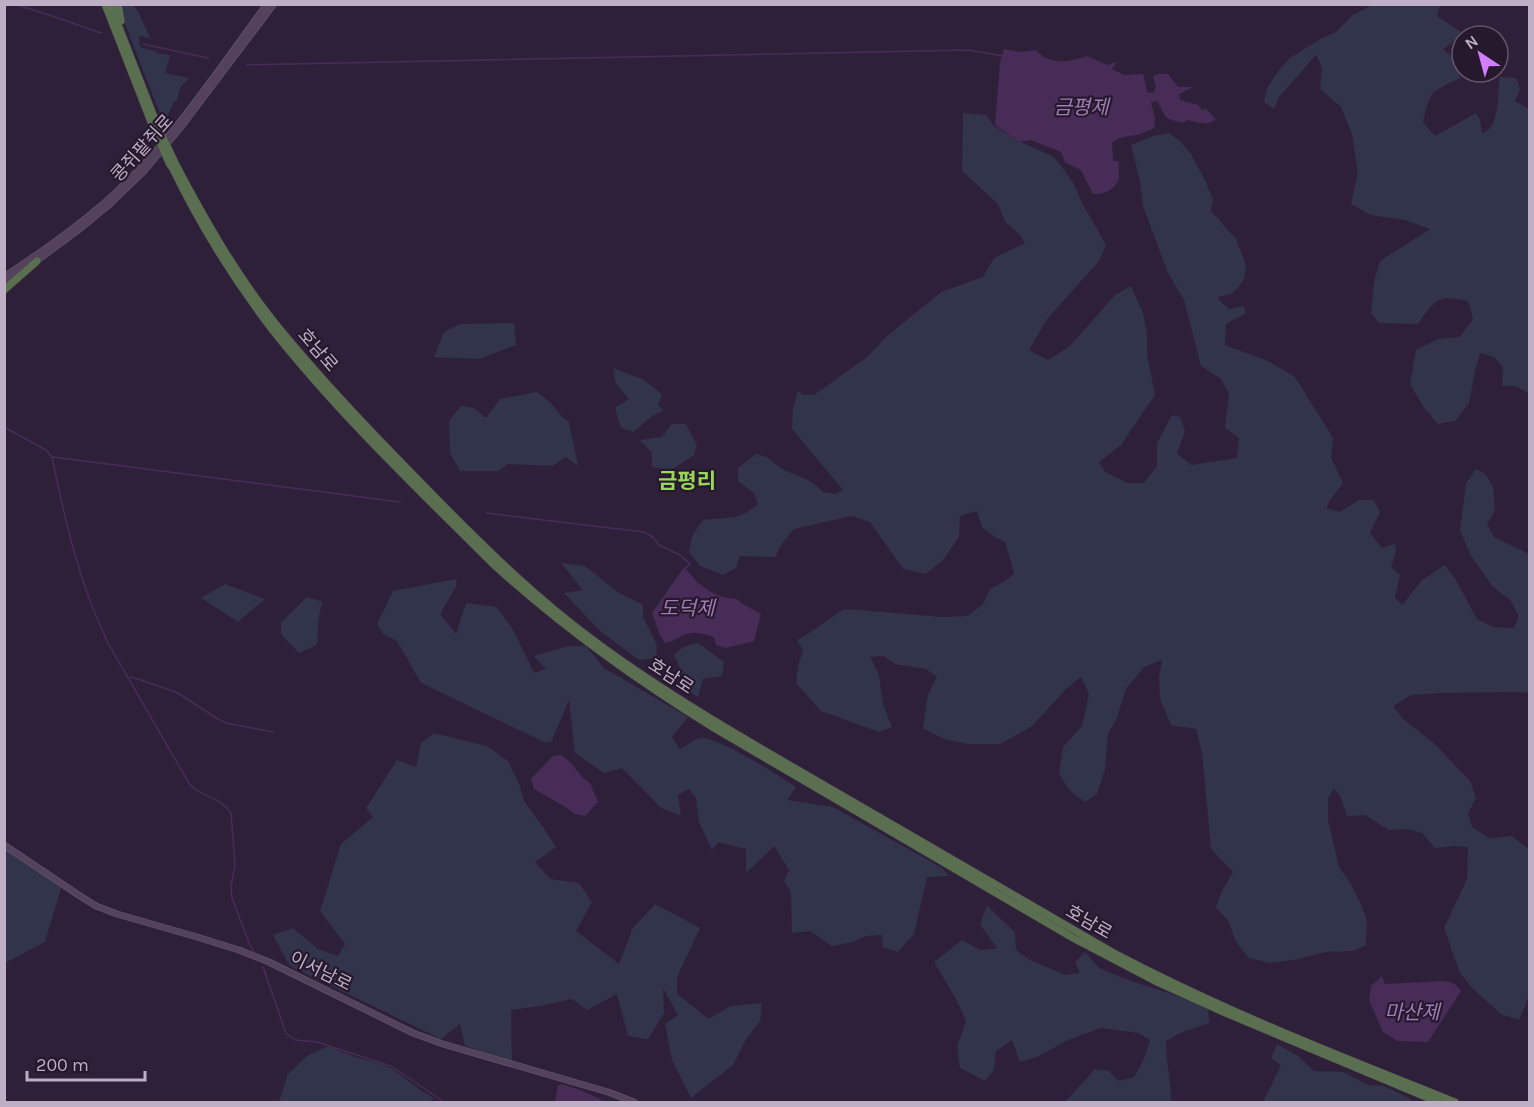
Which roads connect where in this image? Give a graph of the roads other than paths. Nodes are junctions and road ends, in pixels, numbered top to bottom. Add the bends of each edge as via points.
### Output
1 (105, 4) edge
2 (110, 4) edge
3 (118, 4) edge
4 (267, 4) edge
5 (274, 4) edge
6 (128, 50) junction
7 (154, 124) junction
8 (173, 164) junction
9 (37, 261) junction
10 (4, 277) edge
11 (4, 284) edge
12 (4, 290) edge
13 (714, 728) junction
14 (765, 763) dead end
15 (826, 798) dead end
16 (4, 845) edge
17 (933, 855) junction
18 (634, 1102) edge
19 (1438, 1102) edge
20 (1455, 1102) edge

1 - 7 highway, 호남로
2 - 6 highway, 호남로
3 - 6 highway
4 - 10 main road, 콩쥐팥쥐로 via 183,118 111,198
5 - 9 main road, 콩쥐팥쥐로 via 144,171 110,204
6 - 7 highway, 호남로
7 - 8 highway, 호남로, bridge
8 - 13 highway, 호남로 via 189,202 221,256 270,327 338,405 520,589 616,664
8 - 20 highway, 호남로 via 251,290 341,399 498,560 595,642 695,709 1112,952 1184,988
9 - 11 main road, 콩쥐팥쥐로
9 - 12 highway
13 - 14 highway
13 - 17 highway, 호남로
15 - 17 highway
16 - 18 main road, 이서남로 via 96,906 269,962 443,1044
17 - 19 highway, 호남로 via 1155,981

